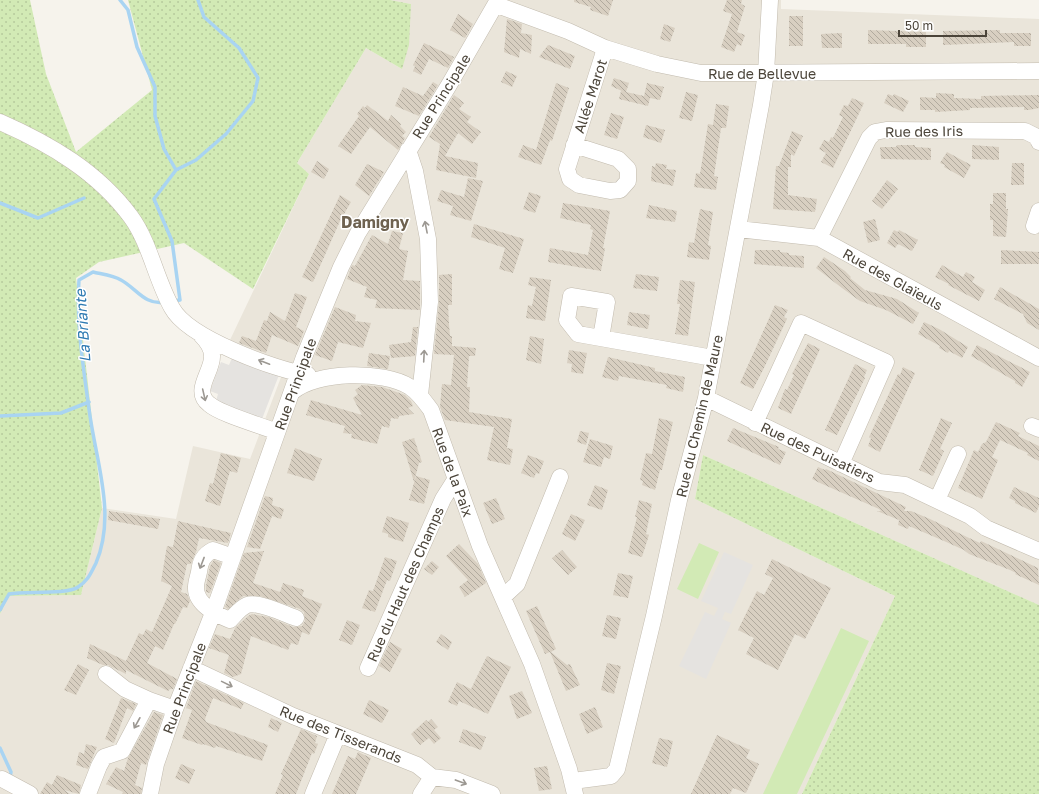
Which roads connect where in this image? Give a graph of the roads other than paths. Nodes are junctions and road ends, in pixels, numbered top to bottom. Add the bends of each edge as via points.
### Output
1 (770, 0) edge
2 (497, 3) edge
3 (605, 48) junction
4 (1039, 71) edge
5 (766, 73) junction
6 (0, 122) edge
7 (1039, 142) edge
8 (574, 145) dead end
9 (408, 150) junction
10 (1039, 211) edge
11 (1034, 226) dead end
12 (738, 230) junction
13 (819, 238) junction
14 (200, 334) junction
15 (601, 338) dead end
16 (230, 349) junction
17 (212, 358) junction
18 (713, 358) junction
19 (1039, 358) edge
20 (299, 373) junction
21 (322, 378) junction
22 (292, 392) junction
23 (420, 395) junction
24 (706, 398) junction
25 (755, 423) junction
26 (277, 432) junction
27 (958, 454) dead end
28 (841, 464) junction
29 (560, 476) dead end
30 (455, 480) junction
31 (937, 500) junction
32 (1039, 551) edge
33 (233, 557) junction
34 (503, 597) junction
35 (212, 613) junction
36 (296, 618) dead end
37 (191, 668) junction
38 (368, 668) dead end
39 (106, 674) dead end
40 (149, 700) junction
41 (176, 709) junction
42 (338, 734) junction
43 (432, 777) junction
44 (7, 782) dead end
45 (574, 788) edge
46 (30, 794) edge
47 (88, 794) edge
48 (150, 794) edge
49 (313, 794) edge
50 (421, 794) edge
51 (492, 794) edge

1 - 5 street, Rue du Chemin de Maure
2 - 3 street, Rue de Bellevue
2 - 9 street, Rue Principale
3 - 5 street, Rue de Bellevue via 657,64 701,73
3 - 8 street, Allée Marot
4 - 5 street, Rue de Bellevue
5 - 12 street, Rue du Chemin de Maure
6 - 14 street via 68,157 110,193 132,218 174,312
7 - 13 street, Rue des Iris via 1037,137 1025,131 875,132 869,138
9 - 20 street, Rue Principale via 358,233 341,267
23 -> 9 street via 430,302 428,239 415,171
10 - 11 street
12 - 13 street, Rue des Glaïeuls
12 - 18 street, Rue du Chemin de Maure
13 - 19 street, Rue des Glaïeuls
14 - 16 street
14 - 17 street via 208,343
15 - 18 street
16 - 17 street
20 -> 16 street
17 -> 26 street via 203,387 205,401 218,409
18 - 24 street, Rue du Chemin de Maure
20 - 21 street
20 - 22 street, Rue Principale
21 - 22 street via 298,386
21 - 23 street via 363,375 385,378 410,387
22 - 26 street, Rue Principale
23 - 30 street, Rue de la Paix via 431,410
24 - 25 street, Rue des Puisatiers
24 - 45 street, Rue du Chemin de Maure via 679,500 617,769 611,776
25 - 28 street, Rue des Puisatiers
25 - 28 street via 801,323 886,362
26 - 33 street, Rue Principale
27 - 31 street
28 - 31 street, Rue des Puisatiers via 879,482 905,485
29 - 34 street via 517,584
30 - 34 street, Rue de la Paix
30 - 38 street, Rue du Haut des Champs via 443,499
31 - 32 street, Rue des Puisatiers via 970,516 986,528
33 - 35 street, Rue Principale
33 -> 35 street via 213,550 200,562 196,589 199,598
34 - 45 street, Rue de la Paix via 532,664
35 - 36 street via 230,620 240,609 257,604
35 - 37 street, Rue Principale
37 - 41 street, Rue Principale
37 -> 42 street, Rue des Tisserands via 293,716
39 - 40 street via 125,689
40 - 41 street
40 -> 47 street via 122,751 104,757
41 - 48 street, Rue Principale via 156,764
42 - 43 street, Rue des Tisserands via 417,764
42 - 49 street
43 - 50 street
43 -> 51 street via 456,780
44 - 46 street

